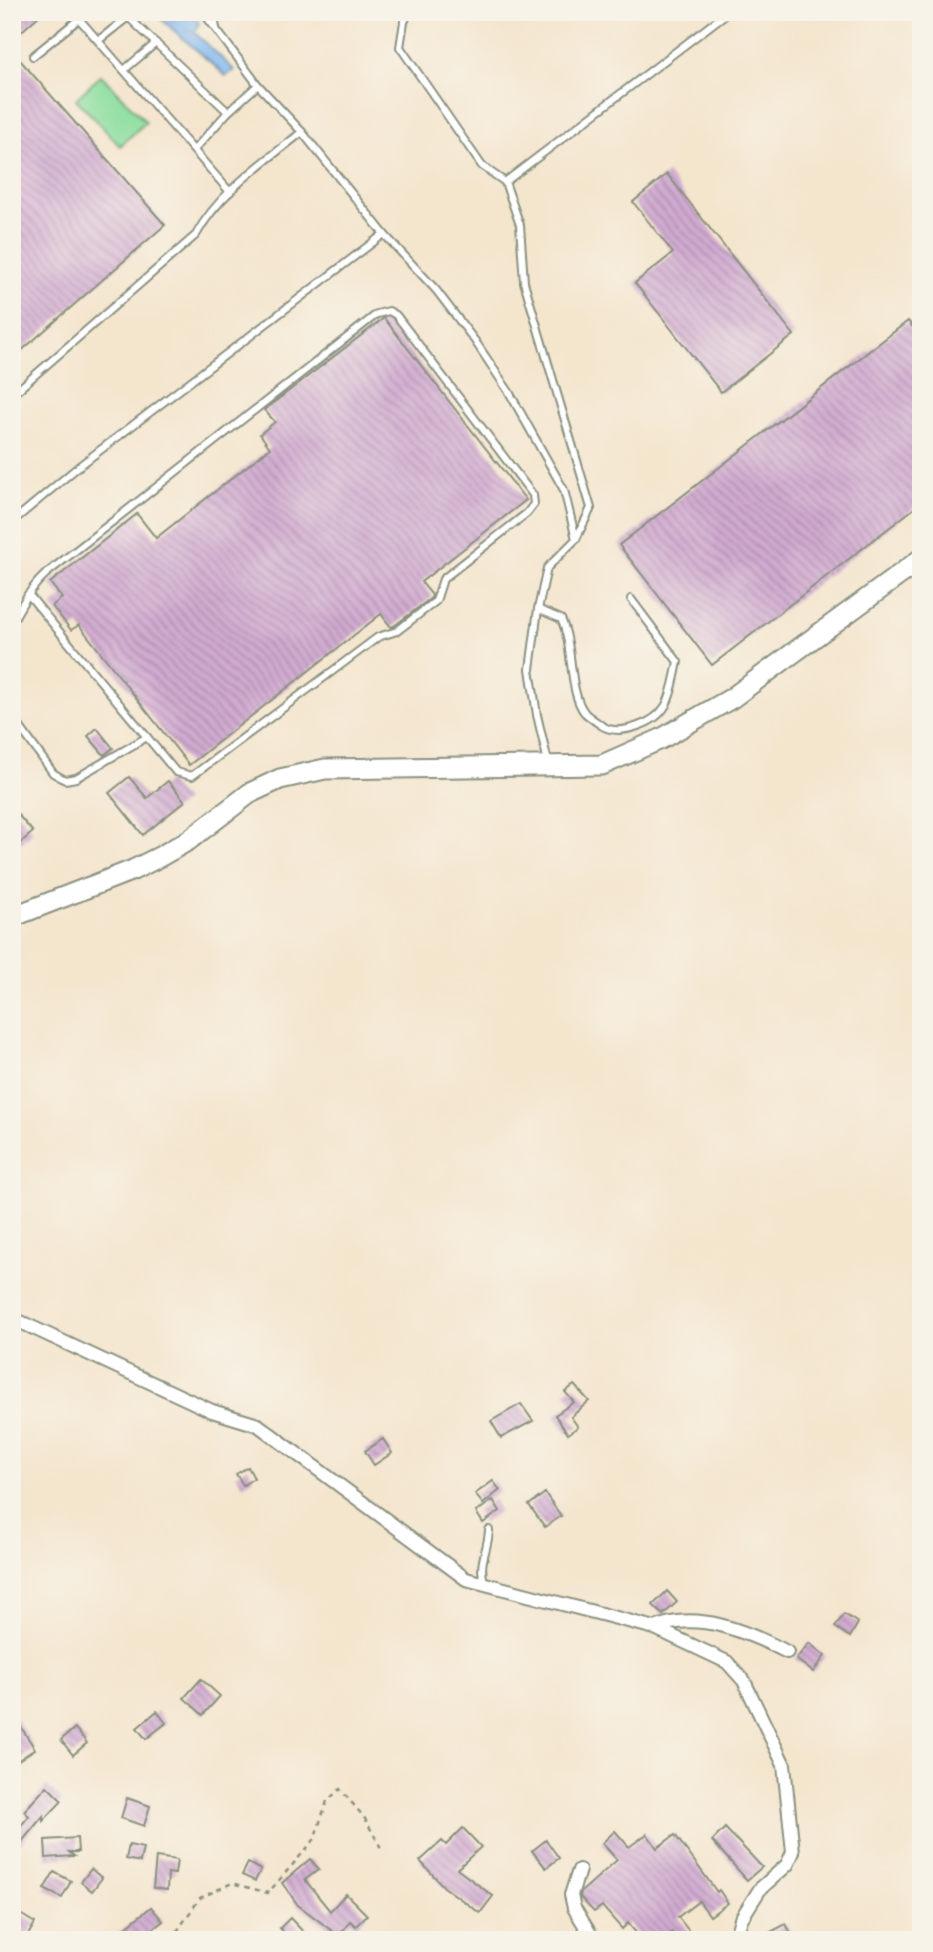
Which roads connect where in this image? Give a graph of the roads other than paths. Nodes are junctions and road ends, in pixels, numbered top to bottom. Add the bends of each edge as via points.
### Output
1 (74, 12) edge
2 (203, 12) edge
3 (213, 12) edge
4 (409, 12) edge
5 (728, 12) edge
6 (125, 14) edge
7 (79, 19) junction
8 (217, 31) junction
9 (99, 40) junction
10 (156, 43) junction
11 (33, 56) dead end
12 (124, 70) junction
13 (258, 85) junction
14 (228, 112) junction
15 (302, 132) junction
16 (194, 150) junction
17 (505, 182) junction
18 (230, 192) junction
19 (384, 234) junction
20 (12, 395) edge
21 (12, 522) edge
22 (576, 539) junction
23 (921, 559) edge
24 (28, 594) junction
25 (631, 599) dead end
26 (538, 609) junction
27 (12, 622) edge
28 (12, 716) edge
29 (147, 737) junction
30 (550, 767) junction
31 (12, 917) edge
32 (12, 1318) edge
33 (489, 1531) dead end
34 (486, 1586) junction
35 (655, 1629) junction
36 (787, 1652) dead end
37 (579, 1870) dead end
38 (594, 1940) edge
39 (735, 1940) edge

1 - 7 lane
2 - 8 lane
3 - 8 lane
4 - 17 lane via 400,47 482,166
5 - 17 lane
6 - 9 lane
6 - 10 lane
7 - 9 lane
7 - 11 lane
8 - 13 lane
9 - 12 lane
10 - 12 lane
10 - 14 lane
12 - 16 lane
13 - 14 lane
13 - 15 lane
14 - 16 lane
15 - 18 lane
15 - 19 lane
16 - 18 lane
17 - 22 lane via 520,225 524,282 591,508
18 - 20 lane via 196,235
19 - 21 lane
19 - 22 lane via 436,290 509,392 565,489
22 - 26 lane via 547,568
23 - 30 main road via 732,698 661,738 603,765
24 - 27 lane
24 - 29 lane
24 - 29 lane via 47,573 377,314 389,311 396,315 533,495 534,504 443,579 436,601 397,631 378,637 192,776 176,772
25 - 26 lane via 678,662 664,711 652,722 623,732 602,727 584,712 576,697 568,632 562,619
26 - 30 lane via 530,669
28 - 29 lane via 53,773 65,780
30 - 31 main road via 325,769 280,779 250,793 161,856
32 - 34 street via 212,1411 258,1425 466,1579
33 - 34 lane via 481,1572
34 - 35 street
35 - 36 street via 678,1620 714,1625 750,1633
35 - 39 street via 727,1662 744,1681 784,1765 793,1852 787,1865 760,1889 741,1919
37 - 38 street via 571,1895

